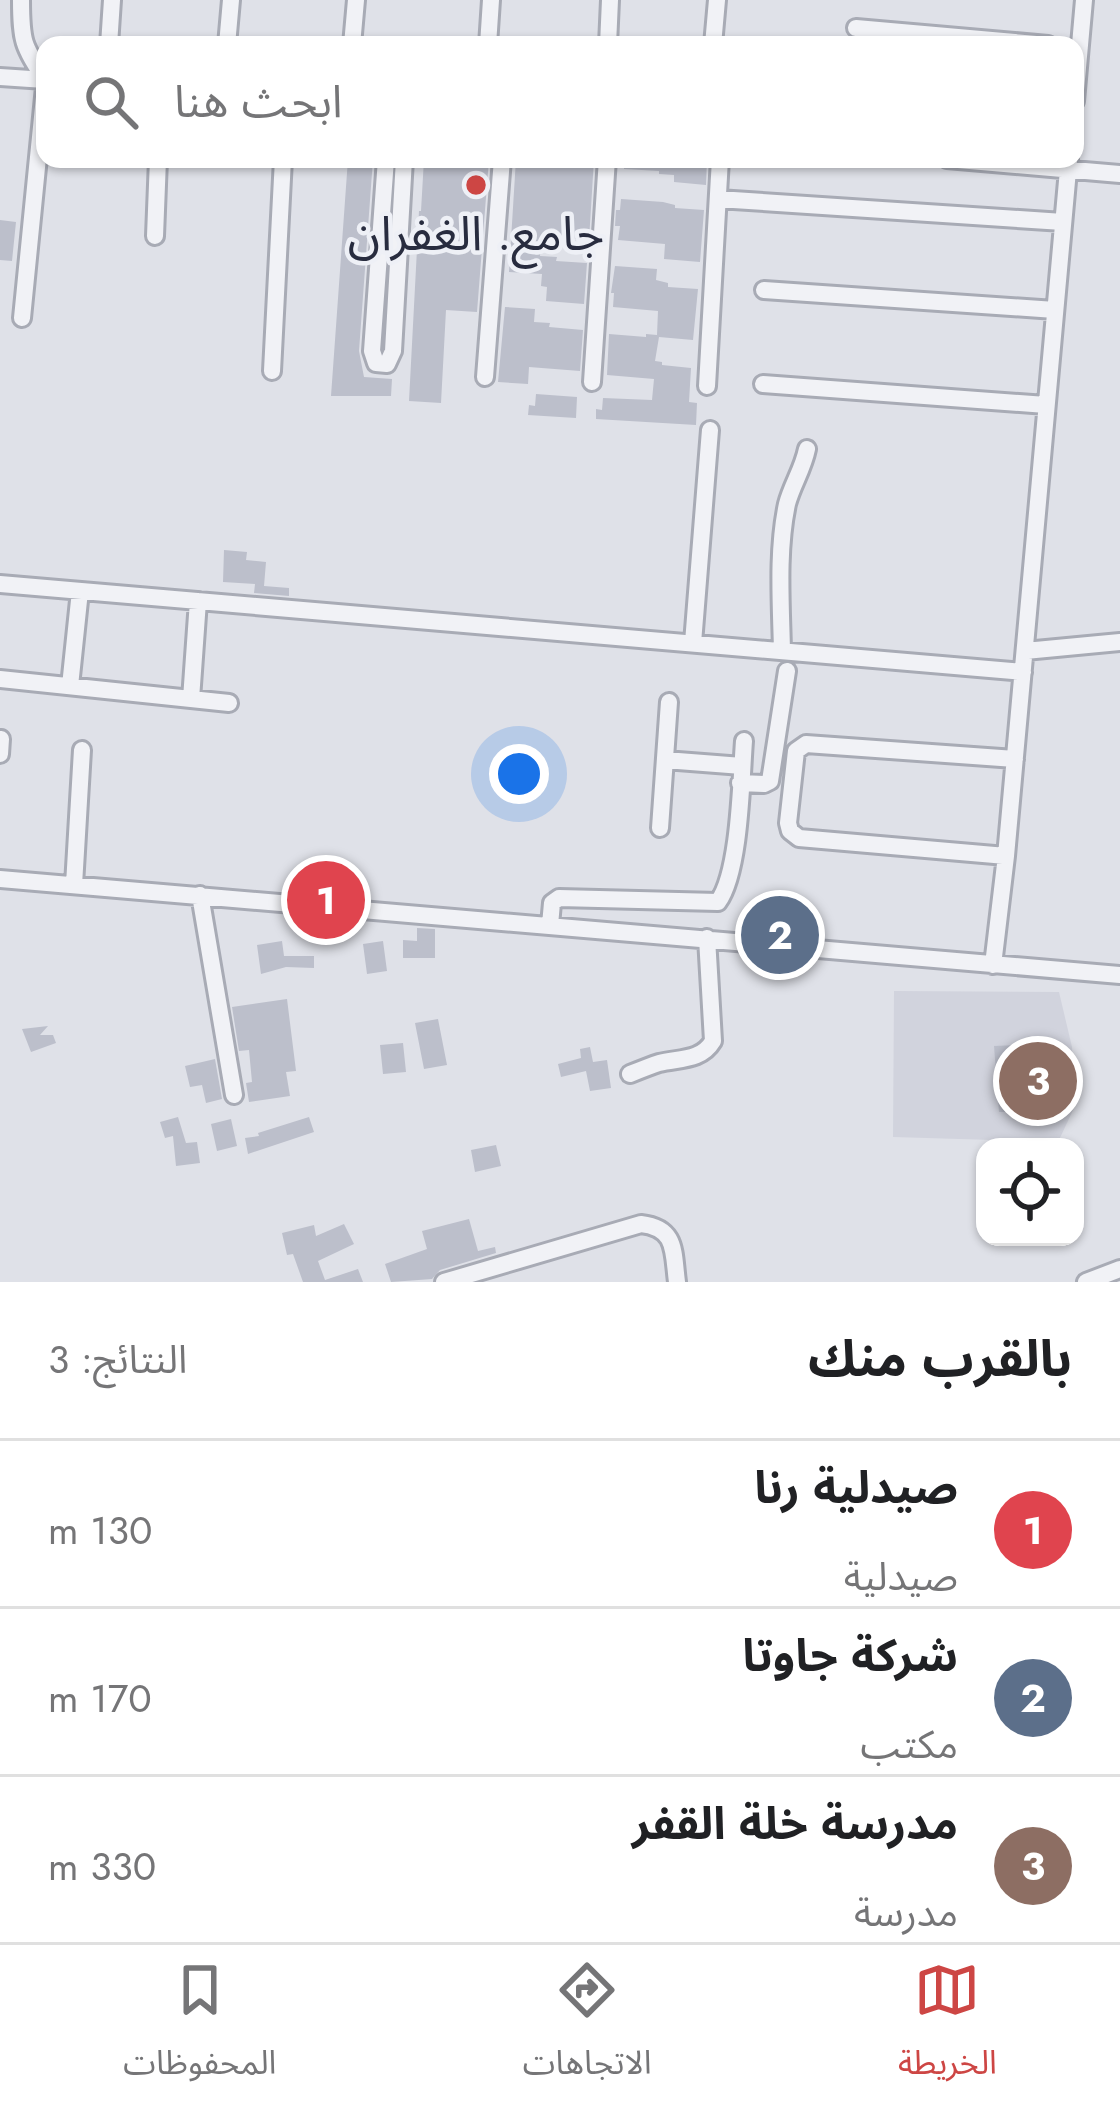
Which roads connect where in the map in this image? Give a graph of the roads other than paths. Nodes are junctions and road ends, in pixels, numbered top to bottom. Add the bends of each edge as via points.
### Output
1 (21, 0) edge
2 (112, 0) edge
3 (231, 0) edge
4 (356, 0) edge
5 (491, 0) edge
6 (610, 0) edge
7 (717, 0) edge
8 (1084, 0) edge
9 (856, 28) dead end
10 (110, 36) edge
11 (228, 36) edge
12 (353, 36) edge
13 (489, 36) edge
14 (608, 36) edge
15 (714, 36) edge
16 (932, 36) edge
17 (1080, 36) edge
18 (36, 68) edge
19 (0, 76) edge
20 (36, 81) edge
21 (1084, 167) edge
22 (37, 168) edge
23 (158, 168) edge
24 (283, 168) edge
25 (385, 168) edge
26 (403, 168) edge
27 (501, 168) edge
28 (606, 168) edge
29 (720, 168) edge
30 (1069, 168) edge
31 (1120, 174) edge
32 (718, 199) junction
33 (1063, 222) junction
34 (155, 236) dead end
35 (764, 290) dead end
36 (1055, 310) junction
37 (22, 318) dead end
38 (272, 371) dead end
39 (485, 377) dead end
40 (592, 382) dead end
41 (763, 384) dead end
42 (707, 386) dead end
43 (1046, 405) junction
44 (710, 430) dead end
45 (808, 449) dead end
46 (0, 584) edge
47 (80, 591) junction
48 (198, 601) junction
49 (1120, 642) edge
50 (693, 644) junction
51 (1025, 650) junction
52 (782, 651) junction
53 (787, 670) dead end
54 (1023, 672) junction
55 (0, 679) edge
56 (70, 686) junction
57 (191, 699) junction
58 (669, 701) dead end
59 (229, 704) dead end
60 (2, 739) edge
61 (744, 741) dead end
62 (82, 750) dead end
63 (0, 754) edge
64 (1015, 759) junction
65 (665, 760) junction
66 (741, 774) junction
67 (659, 828) dead end
68 (1006, 856) junction
69 (0, 879) edge
70 (74, 885) junction
71 (200, 895) junction
72 (550, 925) junction
73 (707, 938) junction
74 (993, 965) junction
75 (1120, 975) edge
76 (631, 1074) dead end
77 (234, 1095) dead end
78 (1120, 1269) edge
79 (444, 1282) edge
80 (677, 1282) edge
81 (1086, 1282) edge

1 - 18 street via 21,38
2 - 10 street
3 - 11 street
4 - 12 street
5 - 13 street
6 - 14 street
7 - 15 street
8 - 17 street
9 - 16 street
19 - 20 street
21 - 31 street
22 - 37 street
23 - 34 street
24 - 38 street
25 - 26 street via 372,351 376,363 387,364
27 - 39 street
28 - 40 street
29 - 32 street
30 - 33 street
32 - 33 street
32 - 42 street
33 - 36 street
35 - 36 street
36 - 43 street
41 - 43 street
43 - 51 street
44 - 50 street
45 - 52 street via 787,507
46 - 47 street
47 - 48 street
47 - 56 street
48 - 50 street
48 - 57 street
49 - 51 street
50 - 52 street
51 - 54 street
52 - 54 street
53 - 66 street via 770,781
54 - 64 street
55 - 56 street
56 - 57 street
57 - 59 street
58 - 65 street
60 - 63 street
61 - 66 street
62 - 70 street
64 - 68 street
64 - 68 street via 806,744 796,751 788,823 799,838
65 - 66 street
65 - 67 street
66 - 72 street via 727,890 718,902 559,898
68 - 74 street
69 - 70 street
70 - 71 street
71 - 72 street
71 - 77 street
72 - 73 street
73 - 74 street
73 - 76 street via 711,1046
74 - 75 street
78 - 81 street
79 - 80 street via 641,1224 669,1237

